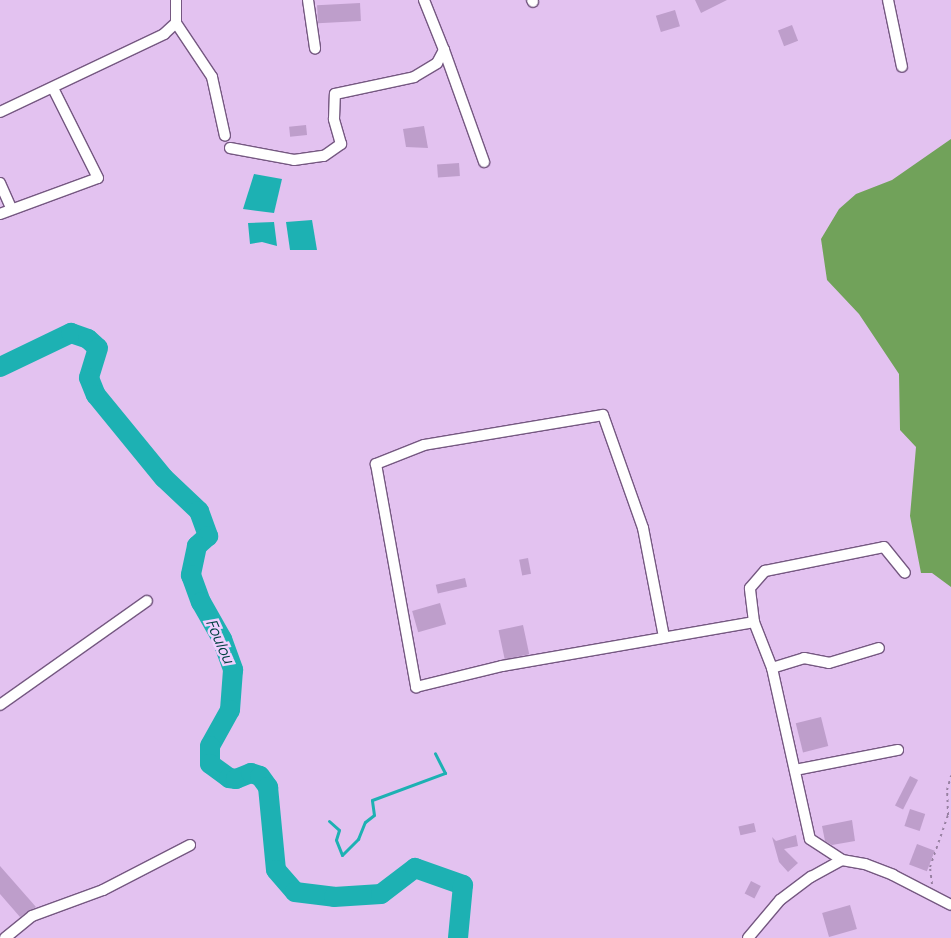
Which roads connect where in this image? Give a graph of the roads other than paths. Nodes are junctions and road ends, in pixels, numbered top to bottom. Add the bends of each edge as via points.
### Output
1 (176, 0) edge
2 (308, 0) edge
3 (424, 0) edge
4 (888, 0) edge
5 (176, 23) junction
6 (315, 48) dead end
7 (444, 50) junction
8 (902, 67) dead end
9 (53, 88) junction
10 (0, 112) edge
11 (225, 136) dead end
12 (230, 148) dead end
13 (484, 162) dead end
14 (0, 183) edge
15 (11, 208) junction
16 (0, 214) edge
17 (905, 573) dead end
18 (147, 601) dead end
19 (754, 622) junction
20 (664, 638) junction
21 (880, 648) dead end
22 (772, 668) junction
23 (0, 705) edge
24 (898, 750) dead end
25 (795, 770) junction
26 (190, 845) dead end
27 (842, 860) junction
28 (950, 900) edge
29 (5, 938) edge
30 (748, 938) edge

1 - 5 street
2 - 6 street
3 - 7 street
4 - 8 street
5 - 9 street via 164,34
5 - 11 street via 212,77
7 - 12 street via 437,63 424,74 335,94 334,119 341,144 324,156 294,160
7 - 13 street
9 - 10 street
9 - 15 street via 98,178
14 - 15 street
15 - 16 street
17 - 19 street via 884,547 765,571 750,588
18 - 23 street
19 - 20 street
19 - 22 street
20 - 20 street via 502,666 416,687 376,464 424,445 603,415 643,528
21 - 22 street via 828,663 804,658
22 - 25 street
24 - 25 street
25 - 27 street via 810,839
26 - 29 street via 103,890 32,916
27 - 28 street via 865,864
27 - 30 street via 811,877 780,900

